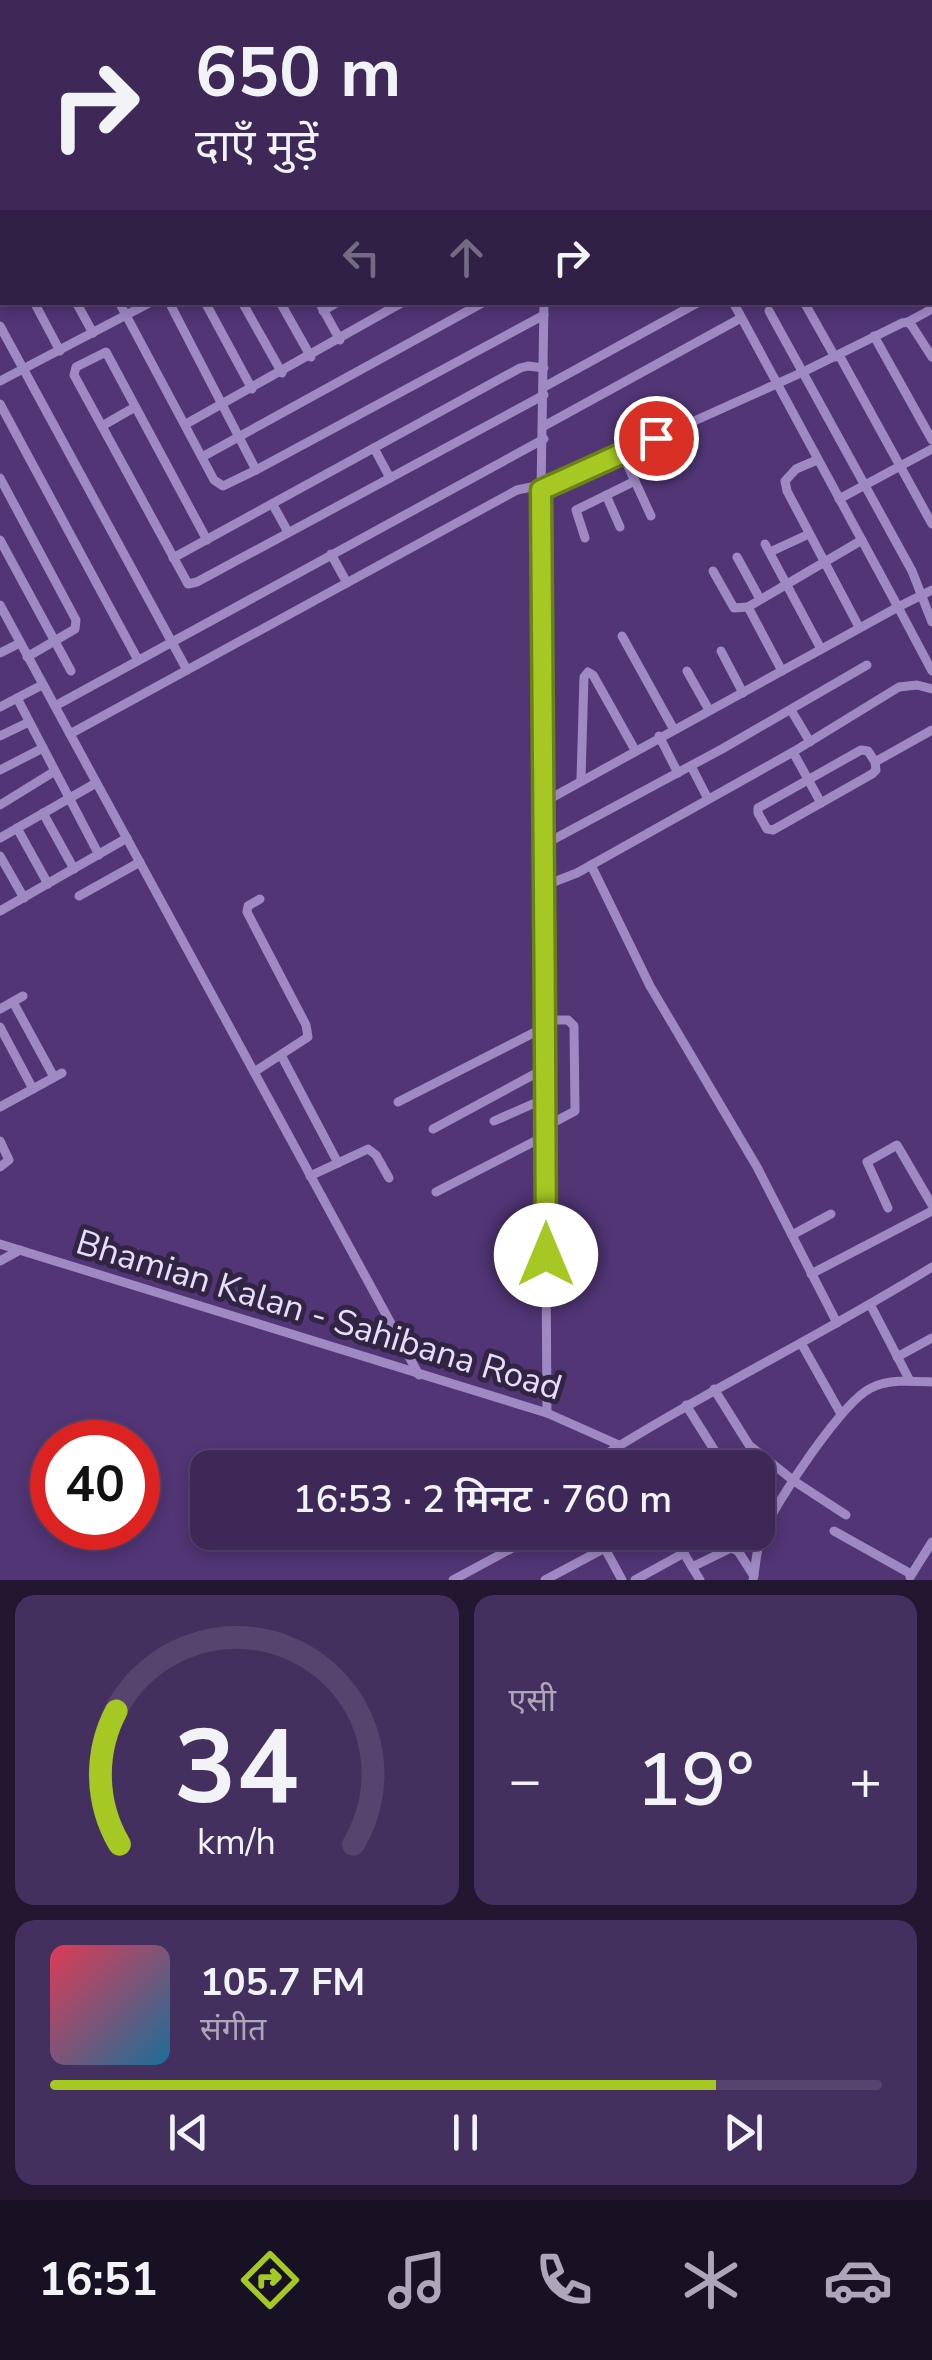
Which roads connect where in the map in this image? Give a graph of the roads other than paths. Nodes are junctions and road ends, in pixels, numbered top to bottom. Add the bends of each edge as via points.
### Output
1 (36, 305) edge
2 (78, 305) edge
3 (121, 305) edge
4 (146, 305) edge
5 (171, 305) edge
6 (207, 305) edge
7 (244, 305) edge
8 (282, 305) edge
9 (398, 305) edge
10 (479, 305) edge
11 (544, 305) edge
12 (695, 305) edge
13 (806, 305) edge
14 (321, 307) edge
15 (739, 308) edge
16 (932, 309) edge
17 (770, 310) dead end
18 (544, 315) junction
19 (126, 316) junction
20 (908, 322) junction
21 (0, 326) edge
22 (93, 333) junction
23 (874, 336) junction
24 (340, 340) junction
25 (60, 351) junction
26 (837, 356) junction
27 (311, 357) junction
28 (932, 357) edge
29 (544, 368) junction
30 (24, 369) junction
31 (803, 372) junction
32 (282, 373) junction
33 (0, 381) edge
34 (778, 384) junction
35 (252, 389) junction
36 (544, 391) junction
37 (0, 404) edge
38 (222, 406) junction
39 (135, 407) junction
40 (186, 424) junction
41 (102, 426) junction
42 (544, 426) junction
43 (238, 437) junction
44 (544, 439) junction
45 (932, 440) edge
46 (374, 448) junction
47 (932, 449) edge
48 (622, 454) junction
49 (202, 457) junction
50 (817, 460) junction
51 (901, 466) junction
52 (256, 470) junction
53 (0, 478) edge
54 (390, 478) junction
55 (634, 481) junction
56 (866, 486) junction
57 (541, 488) junction
58 (606, 495) junction
59 (839, 500) junction
60 (272, 505) junction
61 (650, 516) dead end
62 (932, 524) edge
63 (620, 527) dead end
64 (288, 532) junction
65 (809, 534) junction
66 (585, 538) dead end
67 (0, 540) edge
68 (208, 540) junction
69 (862, 540) junction
70 (331, 554) junction
71 (737, 557) dead end
72 (173, 558) junction
73 (824, 563) junction
74 (713, 572) dead end
75 (347, 584) junction
76 (787, 584) junction
77 (928, 592) edge
78 (760, 599) junction
79 (0, 606) edge
80 (898, 607) junction
81 (748, 608) junction
82 (3, 618) edge
83 (932, 622) edge
84 (859, 628) junction
85 (622, 636) dead end
86 (172, 640) junction
87 (55, 641) junction
88 (20, 642) junction
89 (821, 649) junction
90 (720, 651) dead end
91 (0, 653) edge
92 (27, 657) junction
93 (138, 660) junction
94 (868, 665) dead end
95 (187, 670) junction
96 (71, 671) dead end
97 (782, 671) junction
98 (688, 672) dead end
99 (932, 672) edge
100 (42, 685) junction
101 (932, 689) edge
102 (743, 693) junction
103 (17, 698) junction
104 (54, 706) junction
105 (0, 707) edge
106 (709, 710) junction
107 (791, 710) junction
108 (29, 722) junction
109 (673, 728) junction
110 (932, 730) edge
111 (70, 734) junction
112 (0, 736) edge
113 (659, 736) junction
114 (810, 742) junction
115 (43, 748) junction
116 (635, 750) junction
117 (793, 752) junction
118 (875, 762) junction
119 (691, 766) junction
120 (0, 770) edge
121 (56, 771) junction
122 (678, 773) junction
123 (581, 779) junction
124 (808, 780) junction
125 (96, 783) junction
126 (69, 798) junction
127 (708, 799) junction
128 (544, 802) junction
129 (821, 803) junction
130 (0, 805) edge
131 (43, 814) junction
132 (17, 828) junction
133 (0, 838) edge
134 (127, 838) junction
135 (546, 844) junction
136 (99, 854) junction
137 (0, 856) edge
138 (140, 862) junction
139 (591, 865) junction
140 (74, 869) junction
141 (48, 884) junction
142 (546, 885) junction
143 (79, 896) dead end
144 (24, 898) junction
145 (260, 898) dead end
146 (0, 911) edge
147 (23, 996) dead end
148 (13, 1002) junction
149 (0, 1009) edge
150 (543, 1024) junction
151 (0, 1027) edge
152 (282, 1055) junction
153 (544, 1069) junction
154 (254, 1072) junction
155 (33, 1088) junction
156 (0, 1090) edge
157 (544, 1099) junction
158 (398, 1102) dead end
159 (4, 1105) edge
160 (494, 1121) dead end
161 (433, 1129) dead end
162 (544, 1131) junction
163 (0, 1141) edge
164 (338, 1162) junction
165 (0, 1167) edge
166 (310, 1176) junction
167 (388, 1178) dead end
168 (436, 1192) dead end
169 (888, 1208) dead end
170 (932, 1208) edge
171 (831, 1214) dead end
172 (792, 1234) junction
173 (0, 1244) edge
174 (20, 1250) junction
175 (0, 1260) edge
176 (932, 1267) edge
177 (811, 1274) junction
178 (870, 1306) junction
179 (838, 1324) junction
180 (932, 1338) edge
181 (801, 1343) junction
182 (897, 1357) junction
183 (419, 1375) junction
184 (910, 1381) junction
185 (932, 1382) edge
186 (714, 1389) junction
187 (686, 1405) junction
188 (547, 1413) junction
189 (841, 1414) junction
190 (618, 1445) junction
191 (611, 1450) edge
192 (621, 1450) edge
193 (714, 1450) edge
194 (794, 1481) junction
195 (846, 1514) dead end
196 (834, 1531) dead end
197 (932, 1542) edge
198 (509, 1550) edge
199 (601, 1550) edge
200 (606, 1550) edge
201 (682, 1550) edge
202 (684, 1553) junction
203 (569, 1567) junction
204 (692, 1567) junction
205 (910, 1577) edge
206 (754, 1578) edge
207 (453, 1580) edge
208 (544, 1580) edge
209 (576, 1580) edge
210 (622, 1580) edge
211 (635, 1580) edge
212 (700, 1580) edge

1 - 25 street
2 - 22 street
3 - 19 street
4 - 19 street
5 - 38 street
6 - 35 street
7 - 32 street
8 - 27 street
9 - 24 street
10 - 43 street
11 - 18 street
12 - 36 street
13 - 26 street
14 - 24 street
15 - 34 street
15 - 42 street
16 - 20 street
17 - 31 street
18 - 29 street
18 - 52 street
19 - 22 street
19 - 40 street
20 - 23 street
20 - 28 street
21 - 30 street
22 - 25 street
23 - 26 street
23 - 45 street
24 - 27 street
25 - 30 street
26 - 31 street
26 - 51 street
27 - 32 street
29 - 36 street
29 - 46 street via 520,368
30 - 33 street
30 - 86 street
31 - 34 street
31 - 56 street
32 - 35 street
34 - 48 street
34 - 50 street
35 - 38 street
36 - 42 street
36 - 54 street
37 - 93 street
38 - 40 street
38 - 43 street
39 - 41 street
39 - 41 street via 101,352 73,372
39 - 68 street
40 - 49 street
41 - 72 street
42 - 44 street
43 - 49 street
43 - 52 street
44 - 57 street
44 - 70 street
46 - 54 street
46 - 60 street
47 - 51 street
48 - 55 street
48 - 57 street
49 - 52 street via 223,486
50 - 59 street
50 - 65 street via 786,481
51 - 56 street
51 - 62 street
53 - 87 street via 76,620 75,630
54 - 64 street
55 - 58 street
55 - 61 street
56 - 59 street
56 - 77 street
57 - 75 street via 517,490
57 - 128 street
58 - 63 street
58 - 66 street via 576,510
59 - 69 street
60 - 64 street
60 - 68 street
64 - 72 street via 192,584
65 - 73 street
65 - 76 street via 767,548
67 - 87 street
68 - 72 street
69 - 73 street
69 - 80 street
70 - 75 street
70 - 86 street
71 - 78 street
73 - 76 street
73 - 84 street
74 - 81 street via 730,604
75 - 95 street
76 - 78 street
76 - 89 street
77 - 80 street
77 - 83 street
78 - 81 street
79 - 82 street
80 - 84 street
80 - 99 street
81 - 97 street
82 - 88 street
84 - 89 street
85 - 109 street
86 - 93 street
86 - 95 street
87 - 92 street
87 - 96 street
88 - 91 street
88 - 92 street
89 - 97 street
90 - 102 street
92 - 100 street
93 - 104 street
94 - 107 street
95 - 111 street
97 - 102 street
98 - 106 street
100 - 103 street
100 - 104 street
101 - 114 street via 900,686
102 - 106 street
103 - 105 street
103 - 108 street
104 - 111 street
106 - 109 street
107 - 114 street
107 - 119 street
108 - 112 street
108 - 115 street
109 - 113 street
110 - 118 street
111 - 125 street
113 - 116 street
113 - 122 street
114 - 117 street
115 - 120 street
115 - 121 street
116 - 123 street
116 - 123 street via 588,672
117 - 124 street
117 - 127 street
118 - 124 street via 861,750
118 - 129 street via 872,774
119 - 122 street
119 - 127 street
121 - 126 street
121 - 130 street
122 - 135 street
123 - 128 street
124 - 129 street
124 - 129 street via 758,808 767,829
125 - 126 street
125 - 134 street
126 - 131 street
126 - 136 street
127 - 139 street
128 - 135 street
131 - 132 street
131 - 140 street
132 - 133 street
132 - 141 street
134 - 136 street
134 - 138 street
135 - 142 street
136 - 140 street
137 - 144 street
138 - 143 street
138 - 154 street
139 - 142 street
139 - 172 street via 650,986
140 - 141 street
141 - 144 street
142 - 150 street
144 - 146 street
145 - 152 street via 247,912 308,1032
147 - 148 street
148 - 149 street
148 - 155 street via 58,1075
150 - 153 street
150 - 158 street
150 - 162 street via 571,1021 575,1042 575,1111
151 - 155 street
152 - 154 street
152 - 164 street
153 - 157 street
153 - 161 street
154 - 166 street
155 - 159 street
156 - 159 street
157 - 160 street
157 - 162 street
162 - 168 street
162 - 188 street
163 - 165 street via 9,1160
164 - 166 street
164 - 167 street via 368,1149
166 - 183 street
169 - 170 street via 867,1162 898,1145
170 - 177 street
171 - 172 street
172 - 177 street
173 - 174 street, Bhamian Kalan - Sahibana Road
174 - 175 street
174 - 183 street, Bhamian Kalan - Sahibana Road
176 - 178 street
177 - 179 street
178 - 179 street
178 - 182 street
179 - 181 street
180 - 182 street
181 - 186 street
181 - 189 street
182 - 184 street
183 - 188 street, Bhamian Kalan - Sahibana Road
184 - 185 street
184 - 189 street via 866,1390
186 - 187 street
186 - 194 street via 749,1445
187 - 190 street
187 - 193 street
188 - 190 street, Bhamian Kalan - Sahibana Road
189 - 194 street
190 - 191 street
190 - 192 street
194 - 195 street
194 - 206 street via 762,1536
196 - 205 street
197 - 205 street
198 - 207 street
199 - 203 street
200 - 210 street
201 - 202 street
202 - 204 street
202 - 211 street
203 - 208 street
203 - 209 street
204 - 206 street via 731,1548
204 - 212 street

